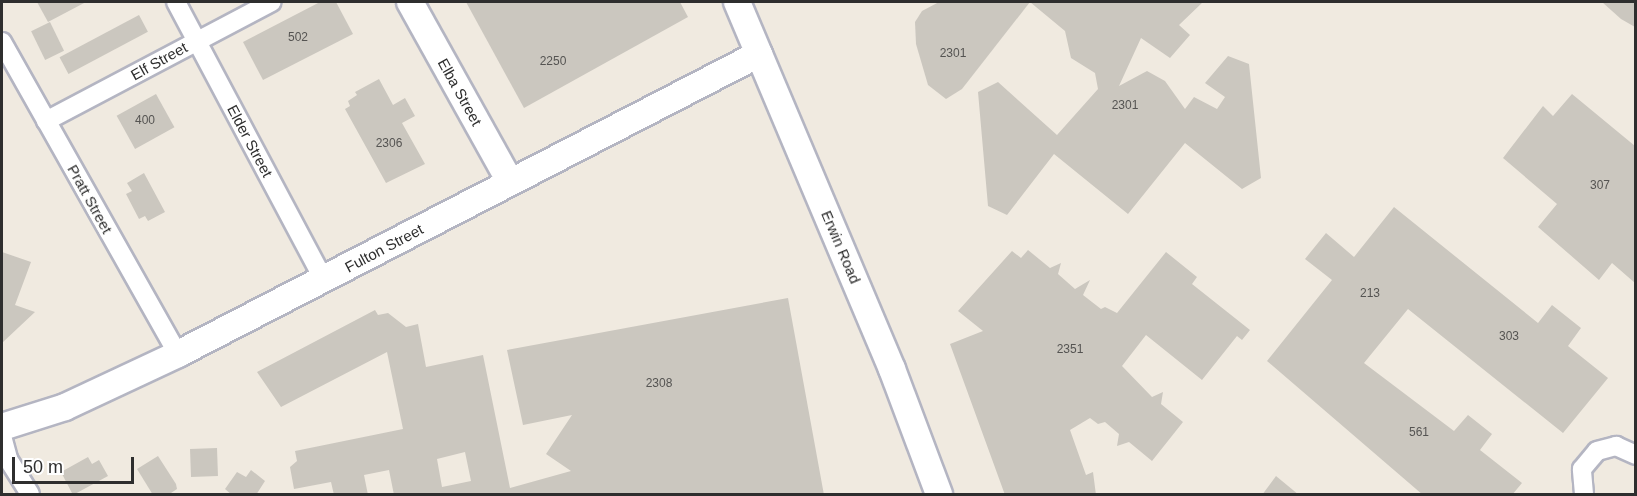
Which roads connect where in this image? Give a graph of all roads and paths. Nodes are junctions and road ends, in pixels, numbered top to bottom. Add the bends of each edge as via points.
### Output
1 (176, 2) edge
2 (272, 2) edge
3 (410, 2) edge
4 (737, 2) edge
5 (197, 40) junction
6 (2, 42) edge
7 (759, 54) junction
8 (46, 121) junction
9 (510, 182) junction
10 (324, 280) junction
11 (178, 354) junction
12 (2, 427) edge
13 (2, 436) edge
14 (1635, 453) edge
15 (30, 495) edge
16 (939, 495) edge
17 (1584, 495) edge

1 - 5 street, Elder Street
2 - 5 street, Elf Street
3 - 9 main road, Elba Street
4 - 7 main road, Erwin Road
5 - 8 street, Elf Street
5 - 10 street, Elder Street
6 - 8 street, Pratt Street
7 - 9 main road, Fulton Street
7 - 16 main road, Erwin Road via 892,369
8 - 11 street, Pratt Street
9 - 10 main road, Fulton Street
10 - 11 main road, Fulton Street
11 - 12 main road, Fulton Street via 65,407
13 - 15 street via 8,459
14 - 17 street via 1616,446 1597,451 1582,469

